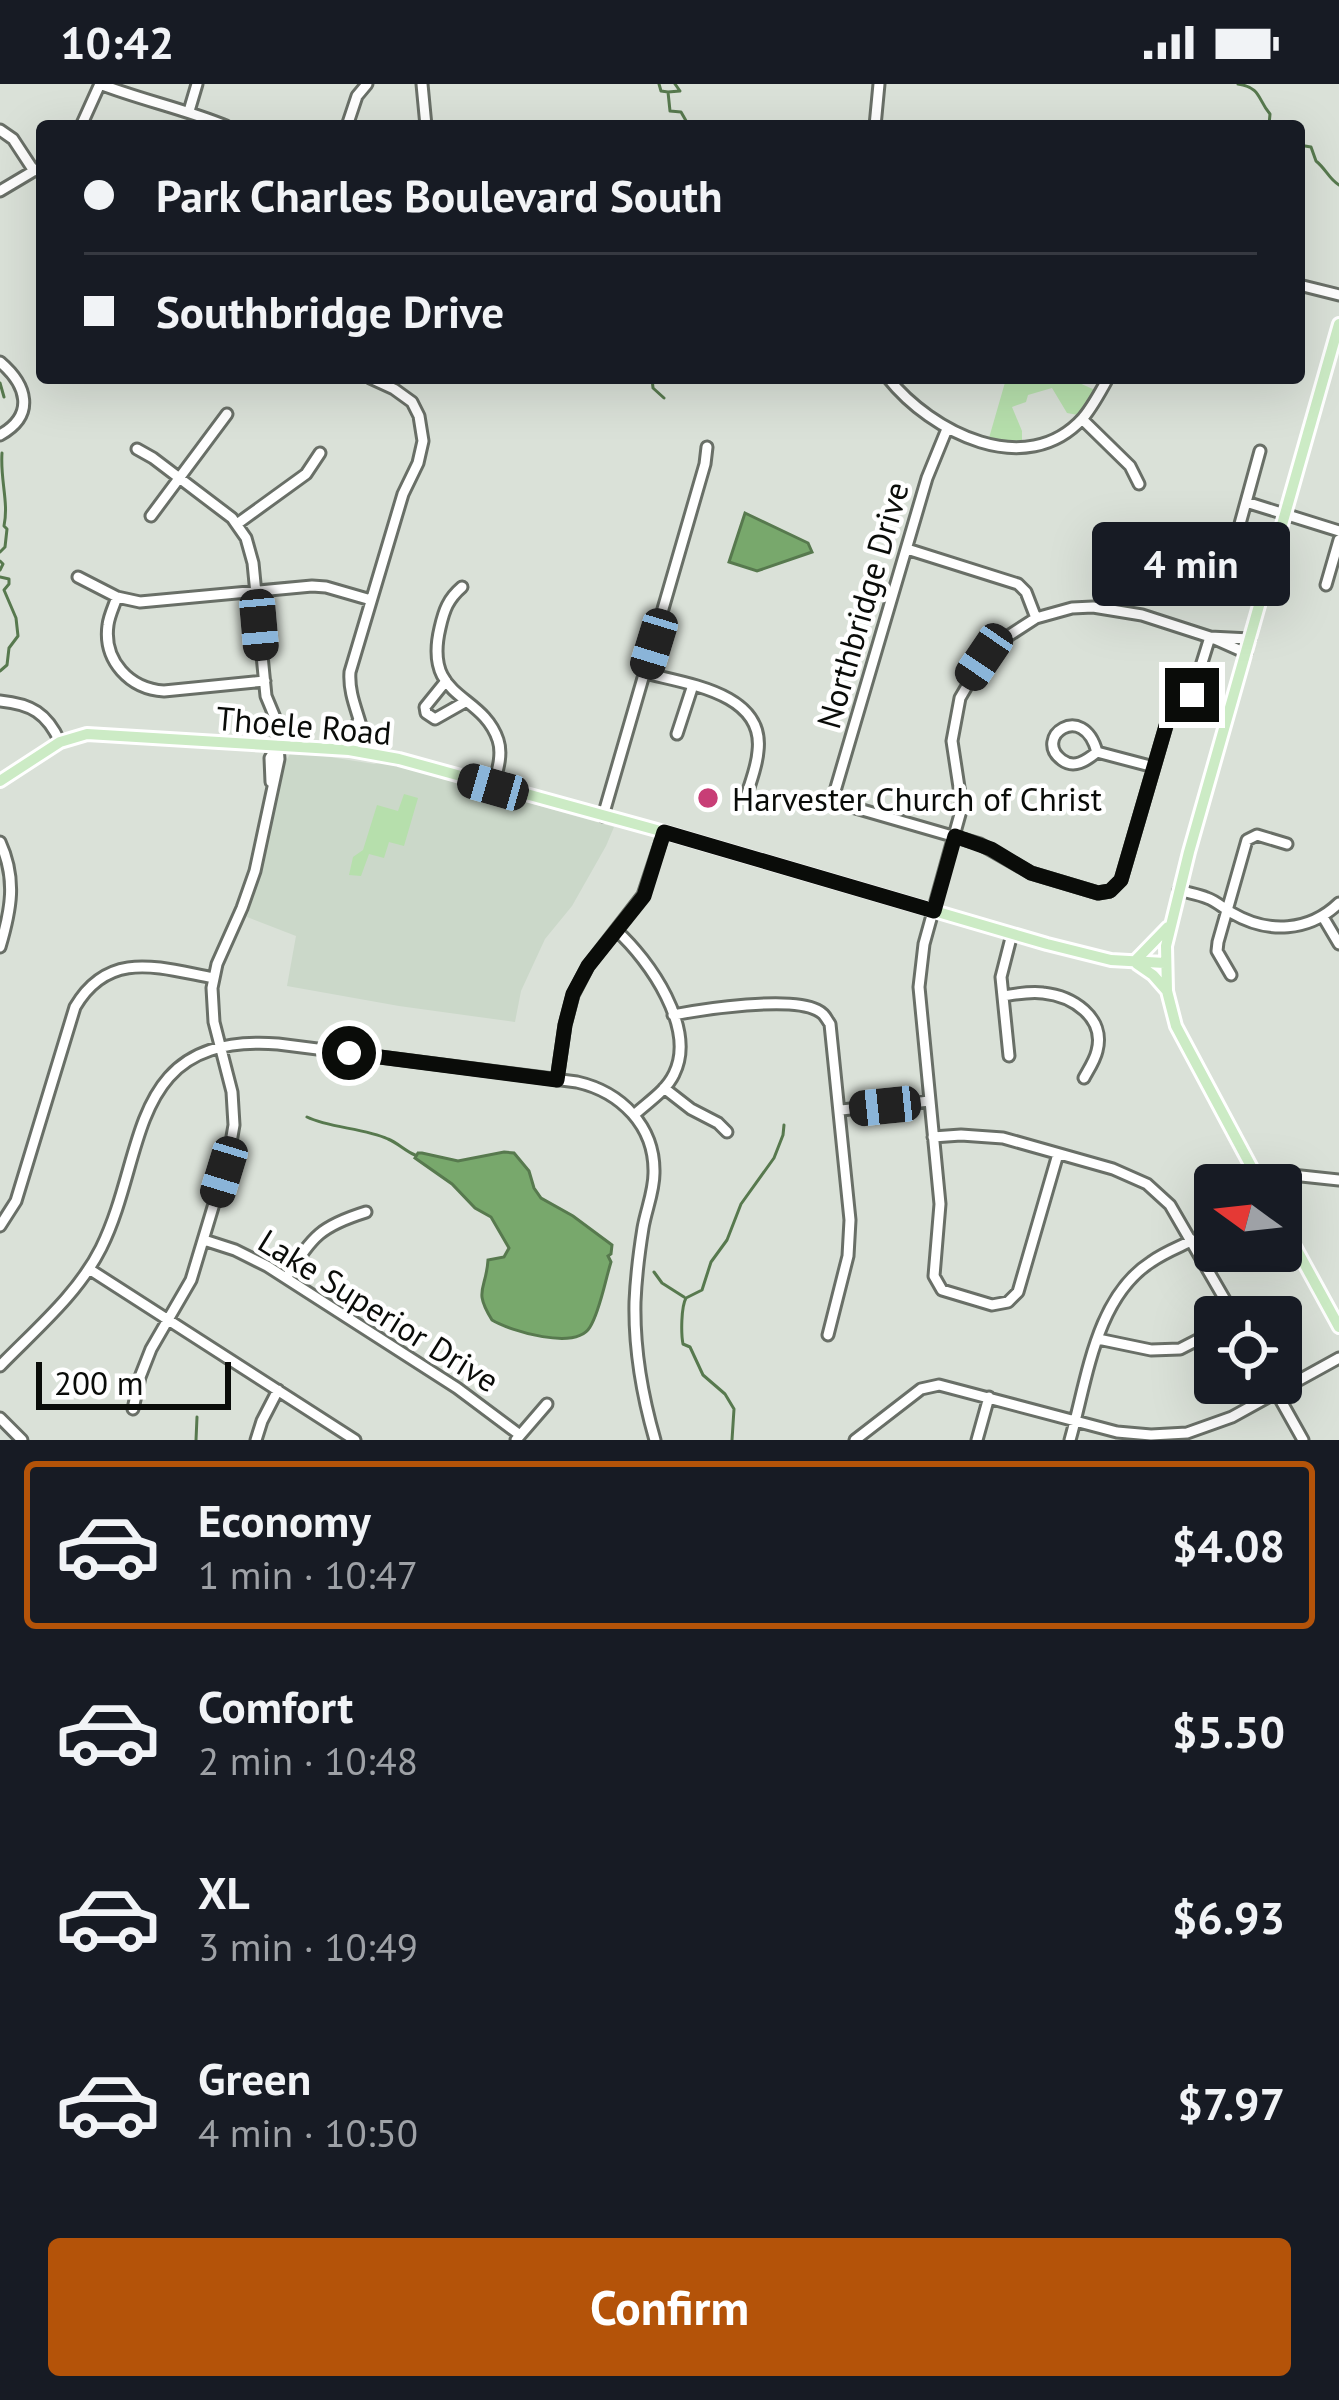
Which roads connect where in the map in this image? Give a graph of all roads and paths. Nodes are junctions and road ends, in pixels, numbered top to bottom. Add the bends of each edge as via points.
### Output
1 (100, 84) edge
2 (197, 84) edge
3 (367, 84) edge
4 (422, 84) edge
5 (879, 84) edge
6 (189, 111) junction
7 (84, 120) edge
8 (211, 120) edge
9 (349, 120) edge
10 (425, 120) edge
11 (876, 120) edge
12 (0, 130) edge
13 (36, 167) edge
14 (36, 170) edge
15 (0, 190) edge
16 (1305, 286) edge
17 (1339, 295) edge
18 (1339, 324) edge
19 (0, 362) edge
20 (383, 384) edge
21 (894, 384) edge
22 (1104, 384) edge
23 (227, 413) dead end
24 (1082, 419) junction
25 (947, 429) junction
26 (0, 435) edge
27 (707, 447) dead end
28 (137, 449) dead end
29 (1260, 451) dead end
30 (320, 454) dead end
31 (179, 478) junction
32 (1138, 484) dead end
33 (1246, 502) junction
34 (1285, 515) junction
35 (152, 516) dead end
36 (237, 524) junction
37 (1339, 536) edge
38 (907, 549) junction
39 (1232, 553) dead end
40 (78, 577) dead end
41 (1326, 585) dead end
42 (462, 587) dead end
43 (256, 592) junction
44 (117, 598) junction
45 (371, 600) junction
46 (1036, 618) junction
47 (1210, 637) junction
48 (1250, 639) junction
49 (1246, 653) junction
50 (645, 673) junction
51 (265, 681) junction
52 (446, 681) junction
53 (693, 685) junction
54 (0, 701) edge
55 (465, 702) junction
56 (677, 734) dead end
57 (60, 742) junction
58 (277, 747) junction
59 (359, 752) junction
60 (1097, 752) junction
61 (1154, 767) junction
62 (0, 782) edge
63 (493, 787) junction
64 (746, 797) dead end
65 (603, 816) junction
66 (664, 832) junction
67 (955, 836) junction
68 (0, 842) edge
69 (1287, 844) dead end
70 (1179, 890) junction
71 (1339, 903) edge
72 (1228, 910) junction
73 (934, 911) junction
74 (1323, 917) junction
75 (1170, 925) junction
76 (617, 931) junction
77 (1012, 934) junction
78 (1339, 944) edge
79 (0, 947) edge
80 (1135, 962) junction
81 (1165, 963) junction
82 (1231, 975) dead end
83 (214, 978) junction
84 (1167, 991) junction
85 (1003, 995) junction
86 (674, 1015) junction
87 (220, 1047) junction
88 (1009, 1056) dead end
89 (1084, 1078) dead end
90 (557, 1080) junction
91 (664, 1088) junction
92 (930, 1101) junction
93 (841, 1110) junction
94 (634, 1115) junction
95 (727, 1132) dead end
96 (933, 1137) junction
97 (1058, 1154) junction
98 (1252, 1164) edge
99 (1302, 1176) edge
100 (1339, 1180) edge
101 (366, 1212) dead end
102 (0, 1226) edge
103 (204, 1240) junction
104 (1193, 1240) junction
105 (1302, 1259) edge
106 (89, 1268) junction
107 (286, 1278) junction
108 (1224, 1296) edge
109 (169, 1319) junction
110 (1339, 1327) edge
111 (828, 1335) dead end
112 (1098, 1339) junction
113 (1194, 1341) edge
114 (1339, 1358) edge
115 (0, 1366) edge
116 (1302, 1375) edge
117 (278, 1390) junction
118 (989, 1396) junction
119 (547, 1404) dead end
120 (1251, 1404) edge
121 (1283, 1404) edge
122 (133, 1409) dead end
123 (0, 1418) edge
124 (1075, 1422) junction
125 (518, 1437) edge
126 (22, 1440) edge
127 (256, 1440) edge
128 (355, 1440) edge
129 (655, 1440) edge
130 (856, 1440) edge
131 (976, 1440) edge
132 (1070, 1440) edge
133 (1303, 1440) edge

1 - 6 street
1 - 7 street
2 - 6 street
3 - 9 street
4 - 10 street
5 - 11 street
6 - 8 street
12 - 13 street
14 - 15 street
16 - 17 street
18 - 34 main road
19 - 26 street via 24,397 20,418
20 - 45 street via 412,402 423,441
21 - 25 street
22 - 24 street
23 - 31 street
24 - 25 street via 1064,434 1019,448
24 - 32 street
25 - 38 street, Northbridge Drive
27 - 50 street
28 - 31 street
29 - 33 street
30 - 36 street via 306,474
31 - 35 street
31 - 36 street
33 - 34 street
33 - 39 street
34 - 37 street
34 - 48 main road
36 - 43 street via 250,546
37 - 41 street
38 - 46 street via 1018,584
38 - 67 street, Northbridge Drive via 836,798
40 - 44 street
42 - 52 street via 448,601 439,634
43 - 44 street
43 - 45 street via 321,586
43 - 51 street
44 - 51 street via 108,639 134,683 164,691
45 - 59 street via 350,672 365,744
46 - 47 street via 1094,607
46 - 67 street via 984,657 960,698 952,741 962,807
47 - 48 street
47 - 49 street
47 - 61 street via 1192,695 1168,719
48 - 49 main road
49 - 70 main road
50 - 53 street
50 - 65 street
51 - 58 street
52 - 55 street
52 - 55 street via 425,713 435,719
53 - 56 street
53 - 64 street via 756,717 758,753
54 - 57 street via 37,710
55 - 63 street via 498,740
57 - 58 main road, Thoele Road via 86,734
57 - 62 main road
58 - 59 main road, Thoele Road
58 - 83 street via 255,872
59 - 63 main road, Thoele Road
60 - 60 street via 1066,764 1052,742 1057,731 1080,726
60 - 61 street
61 - 67 street via 1121,880 1110,891 1031,873
63 - 65 main road, Thoele Road
65 - 66 main road, Thoele Road
66 - 73 main road, Thoele Road
66 - 76 street via 644,896
67 - 73 street
68 - 79 street via 13,857
69 - 72 street via 1250,832
70 - 72 street
70 - 75 main road
71 - 74 street
72 - 74 street via 1276,927
72 - 82 street via 1217,951
73 - 77 main road, Thoele Road
73 - 92 street via 919,987
74 - 78 street
75 - 80 main road
75 - 81 main road
76 - 86 street via 656,977
76 - 90 street via 573,994
77 - 80 main road, Thoele Road
77 - 85 street
80 - 81 main road, Thoele Road
80 - 84 main road
81 - 84 main road
83 - 87 street
83 - 102 street via 135,966 88,987 16,1202
84 - 98 main road via 1181,1040
85 - 88 street
85 - 89 street via 1052,994 1089,1013 1098,1041
86 - 91 street via 680,1056
86 - 93 street via 733,1005 814,1009 832,1031
87 - 90 street via 278,1044
87 - 103 street via 234,1125
87 - 106 street via 180,1069 154,1098
90 - 94 street via 597,1088
91 - 94 street
91 - 95 street
92 - 93 street
92 - 96 street
93 - 111 street via 850,1238
94 - 129 street via 654,1162 635,1320
96 - 97 street via 988,1136
96 - 97 street via 940,1204 934,1276 942,1290 992,1305 1018,1292
97 - 104 street via 1147,1184
99 - 100 street
101 - 107 street via 320,1232
103 - 107 street, Lake Superior Drive
103 - 109 street
104 - 108 street
104 - 112 street via 1135,1274
105 - 110 main road
106 - 109 street
106 - 115 street
107 - 125 street, Lake Superior Drive
109 - 117 street
109 - 122 street
112 - 113 street via 1151,1349
112 - 124 street
114 - 116 street
117 - 127 street
117 - 128 street
118 - 124 street
118 - 130 street via 932,1385
118 - 131 street
119 - 125 street
120 - 124 street via 1187,1433 1150,1436
121 - 133 street
123 - 126 street
124 - 132 street

